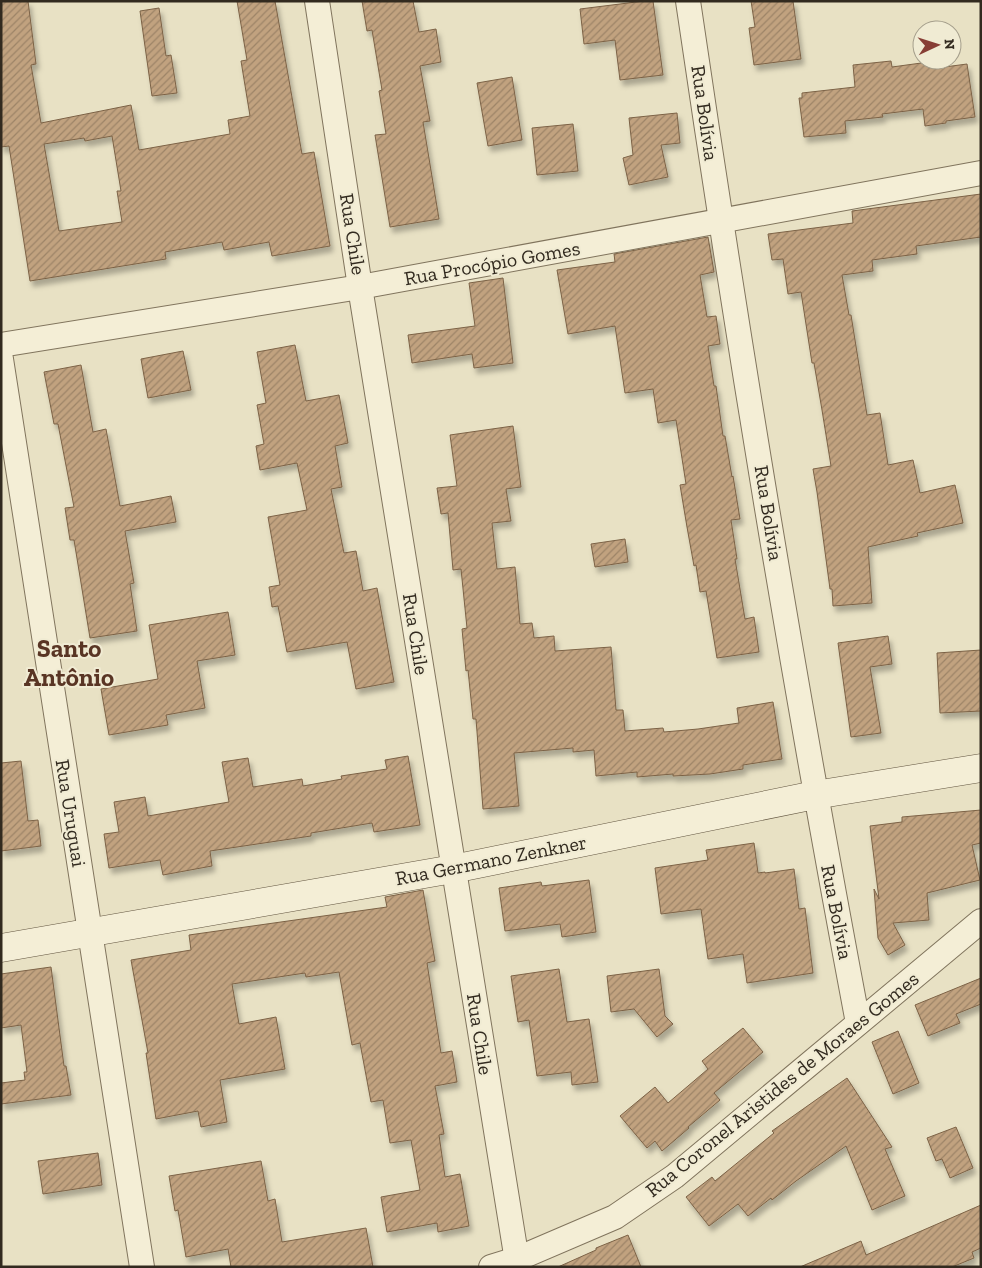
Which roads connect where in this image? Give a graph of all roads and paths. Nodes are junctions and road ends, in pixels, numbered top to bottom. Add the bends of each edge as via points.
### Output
1 (318, 1) edge
2 (688, 1) edge
3 (981, 173) edge
4 (720, 220) junction
5 (360, 287) junction
6 (1, 345) edge
7 (1, 359) edge
8 (981, 768) edge
9 (815, 794) junction
10 (453, 869) junction
11 (981, 921) edge
12 (90, 932) junction
13 (1, 948) edge
14 (858, 1023) junction
15 (517, 1263) edge
16 (142, 1267) edge
17 (491, 1267) edge

1 - 5 street, Rua Chile
2 - 4 street, Rua Bolívia
3 - 4 street, Rua Procópio Gomes
4 - 5 street, Rua Procópio Gomes
4 - 9 street, Rua Bolívia
5 - 6 street, Rua Procópio Gomes
5 - 10 street, Rua Chile
7 - 12 street, Rua Uruguai
8 - 9 street, Rua Germano Zenkner
9 - 10 street, Rua Germano Zenkner
9 - 14 street, Rua Bolívia
10 - 12 street, Rua Germano Zenkner
10 - 15 street, Rua Chile
11 - 14 street, Rua Coronel Aristides de Moraes Gomes
12 - 13 street, Rua Germano Zenkner
12 - 16 street, Rua Uruguai
14 - 15 street, Rua Coronel Aristides de Moraes Gomes via 667,1181 615,1216
15 - 17 street, Rua Coronel Aristides de Moraes Gomes

